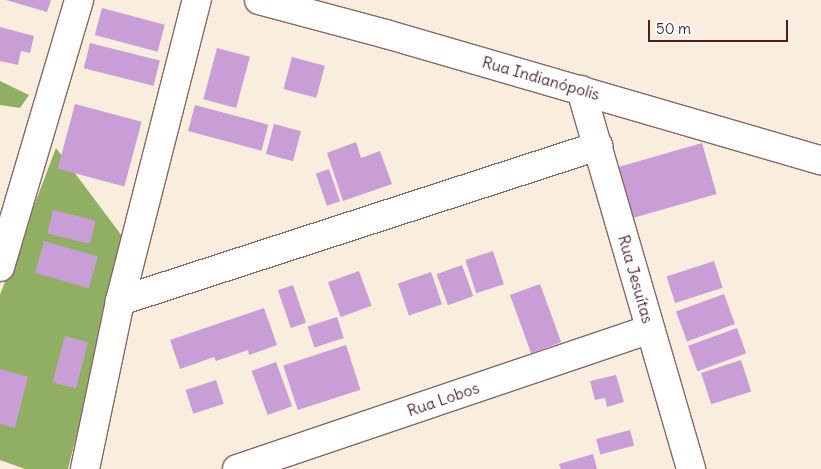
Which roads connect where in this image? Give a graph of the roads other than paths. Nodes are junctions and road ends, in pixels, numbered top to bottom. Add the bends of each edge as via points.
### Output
1 (79, 0) edge
2 (197, 0) edge
3 (259, 0) edge
4 (581, 90) junction
5 (598, 146) junction
6 (821, 160) edge
7 (0, 267) edge
8 (120, 301) junction
9 (650, 329) junction
10 (85, 469) edge
11 (237, 469) edge
12 (691, 469) edge

1 - 7 street
2 - 8 street
3 - 4 street, Rua Indianópolis
4 - 5 street, Rua Jesuítas
4 - 6 street, Rua Indianópolis
5 - 8 street
5 - 9 street, Rua Jesuítas
8 - 10 street
9 - 11 street, Rua Lobos
9 - 12 street, Rua Jesuítas

